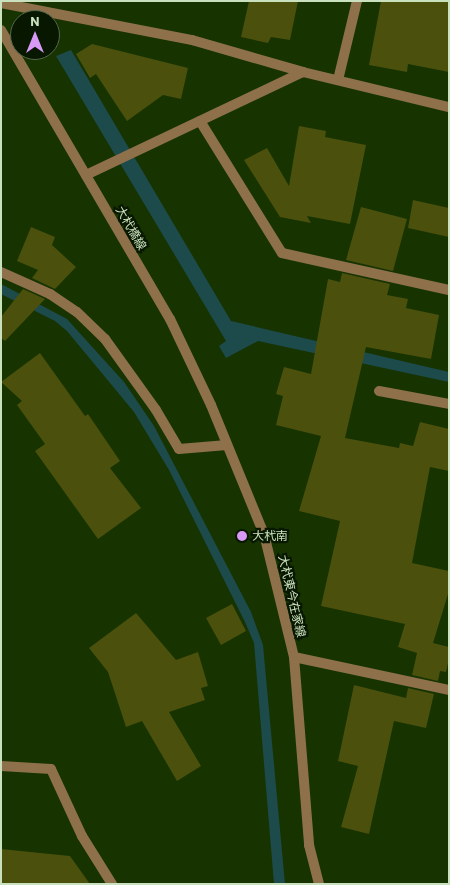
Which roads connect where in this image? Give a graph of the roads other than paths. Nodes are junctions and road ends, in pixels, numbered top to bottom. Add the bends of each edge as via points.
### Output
1 (357, 1) edge
2 (1, 3) edge
3 (1, 30) edge
4 (303, 72) junction
5 (338, 80) junction
6 (449, 107) edge
7 (200, 121) junction
8 (86, 175) junction
9 (1, 272) edge
10 (449, 290) edge
11 (380, 391) dead end
12 (449, 404) edge
13 (227, 445) junction
14 (294, 656) junction
15 (449, 690) edge
16 (1, 766) edge
17 (112, 884) edge
18 (320, 884) edge

1 - 5 street
2 - 4 street via 192,40
3 - 8 street, 大杙橋線
4 - 5 street
4 - 7 street
5 - 6 street
7 - 8 street
7 - 10 street via 282,253
8 - 13 street, 大杙橋線 via 170,319
9 - 13 street via 50,294 77,312 104,339 179,449
11 - 12 street
13 - 14 street, 大杙東今在家線 via 264,534
14 - 15 street
14 - 18 street, 大杙東今在家線 via 309,845
16 - 17 street via 51,769 82,836

